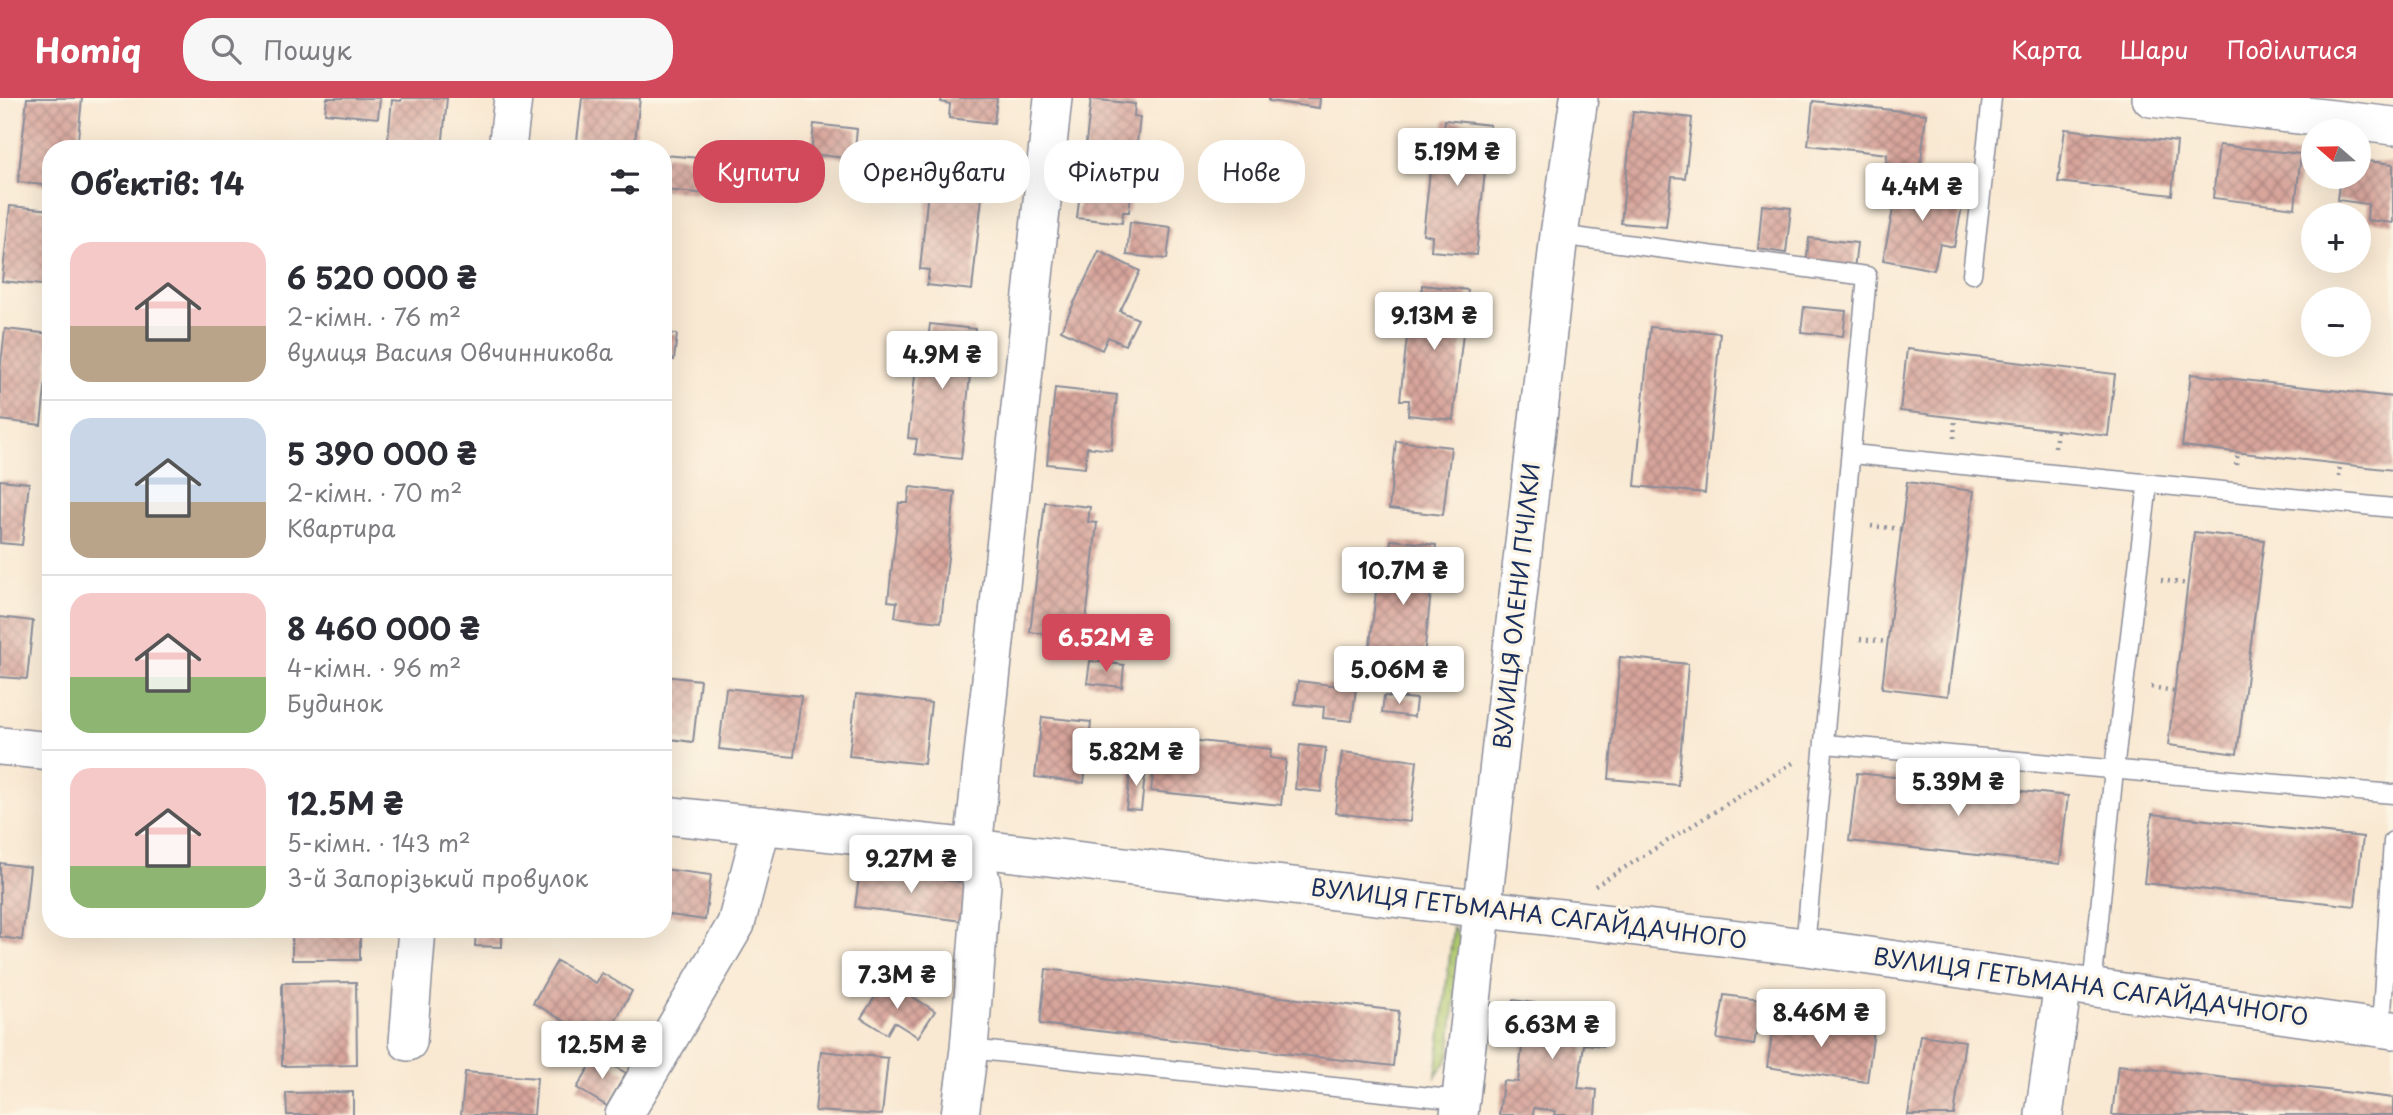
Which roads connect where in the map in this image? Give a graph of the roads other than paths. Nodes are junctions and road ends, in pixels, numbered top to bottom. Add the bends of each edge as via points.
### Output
1 (513, 98) edge
2 (1053, 98) edge
3 (1579, 98) edge
4 (1992, 98) edge
5 (2151, 98) edge
6 (2393, 126) edge
7 (508, 140) edge
8 (1559, 234) junction
9 (1972, 274) dead end
10 (1852, 454) junction
11 (2148, 484) junction
12 (2393, 509) edge
13 (1825, 744) junction
14 (0, 746) edge
15 (42, 750) edge
16 (2114, 770) junction
17 (2393, 794) edge
18 (672, 816) edge
19 (762, 825) junction
20 (2393, 841) edge
21 (973, 848) junction
22 (1483, 908) junction
23 (416, 938) edge
24 (1805, 947) junction
25 (2077, 986) junction
26 (2387, 1029) edge
27 (408, 1042) dead end
28 (969, 1049) junction
29 (1460, 1108) edge
30 (624, 1115) edge
31 (960, 1115) edge
32 (2044, 1115) edge

1 - 7 street
2 - 21 street
3 - 8 street, ВУЛИЦЯ ОЛЕНИ ПЧІЛКИ
4 - 9 lane
5 - 6 street
8 - 10 lane via 1867,276
8 - 22 street, ВУЛИЦЯ ОЛЕНИ ПЧІЛКИ
10 - 11 lane
10 - 13 lane
11 - 12 lane
11 - 16 lane
13 - 16 lane
13 - 24 lane
14 - 15 street
16 - 17 lane
16 - 25 lane
18 - 19 street, ВУЛИЦЯ ГЕТЬМАНА САГАЙДАЧНОГО
19 - 21 street, ВУЛИЦЯ ГЕТЬМАНА САГАЙДАЧНОГО
19 - 30 street via 736,925
20 - 26 lane
21 - 22 street, ВУЛИЦЯ ГЕТЬМАНА САГАЙДАЧНОГО
21 - 28 street via 982,884
22 - 24 street, ВУЛИЦЯ ГЕТЬМАНА САГАЙДАЧНОГО
22 - 29 street, ВУЛИЦЯ ОЛЕНИ ПЧІЛКИ
23 - 27 street
24 - 25 street, ВУЛИЦЯ ГЕТЬМАНА САГАЙДАЧНОГО
25 - 26 street, ВУЛИЦЯ ГЕТЬМАНА САГАЙДАЧНОГО
25 - 32 street
28 - 29 lane
28 - 31 street

